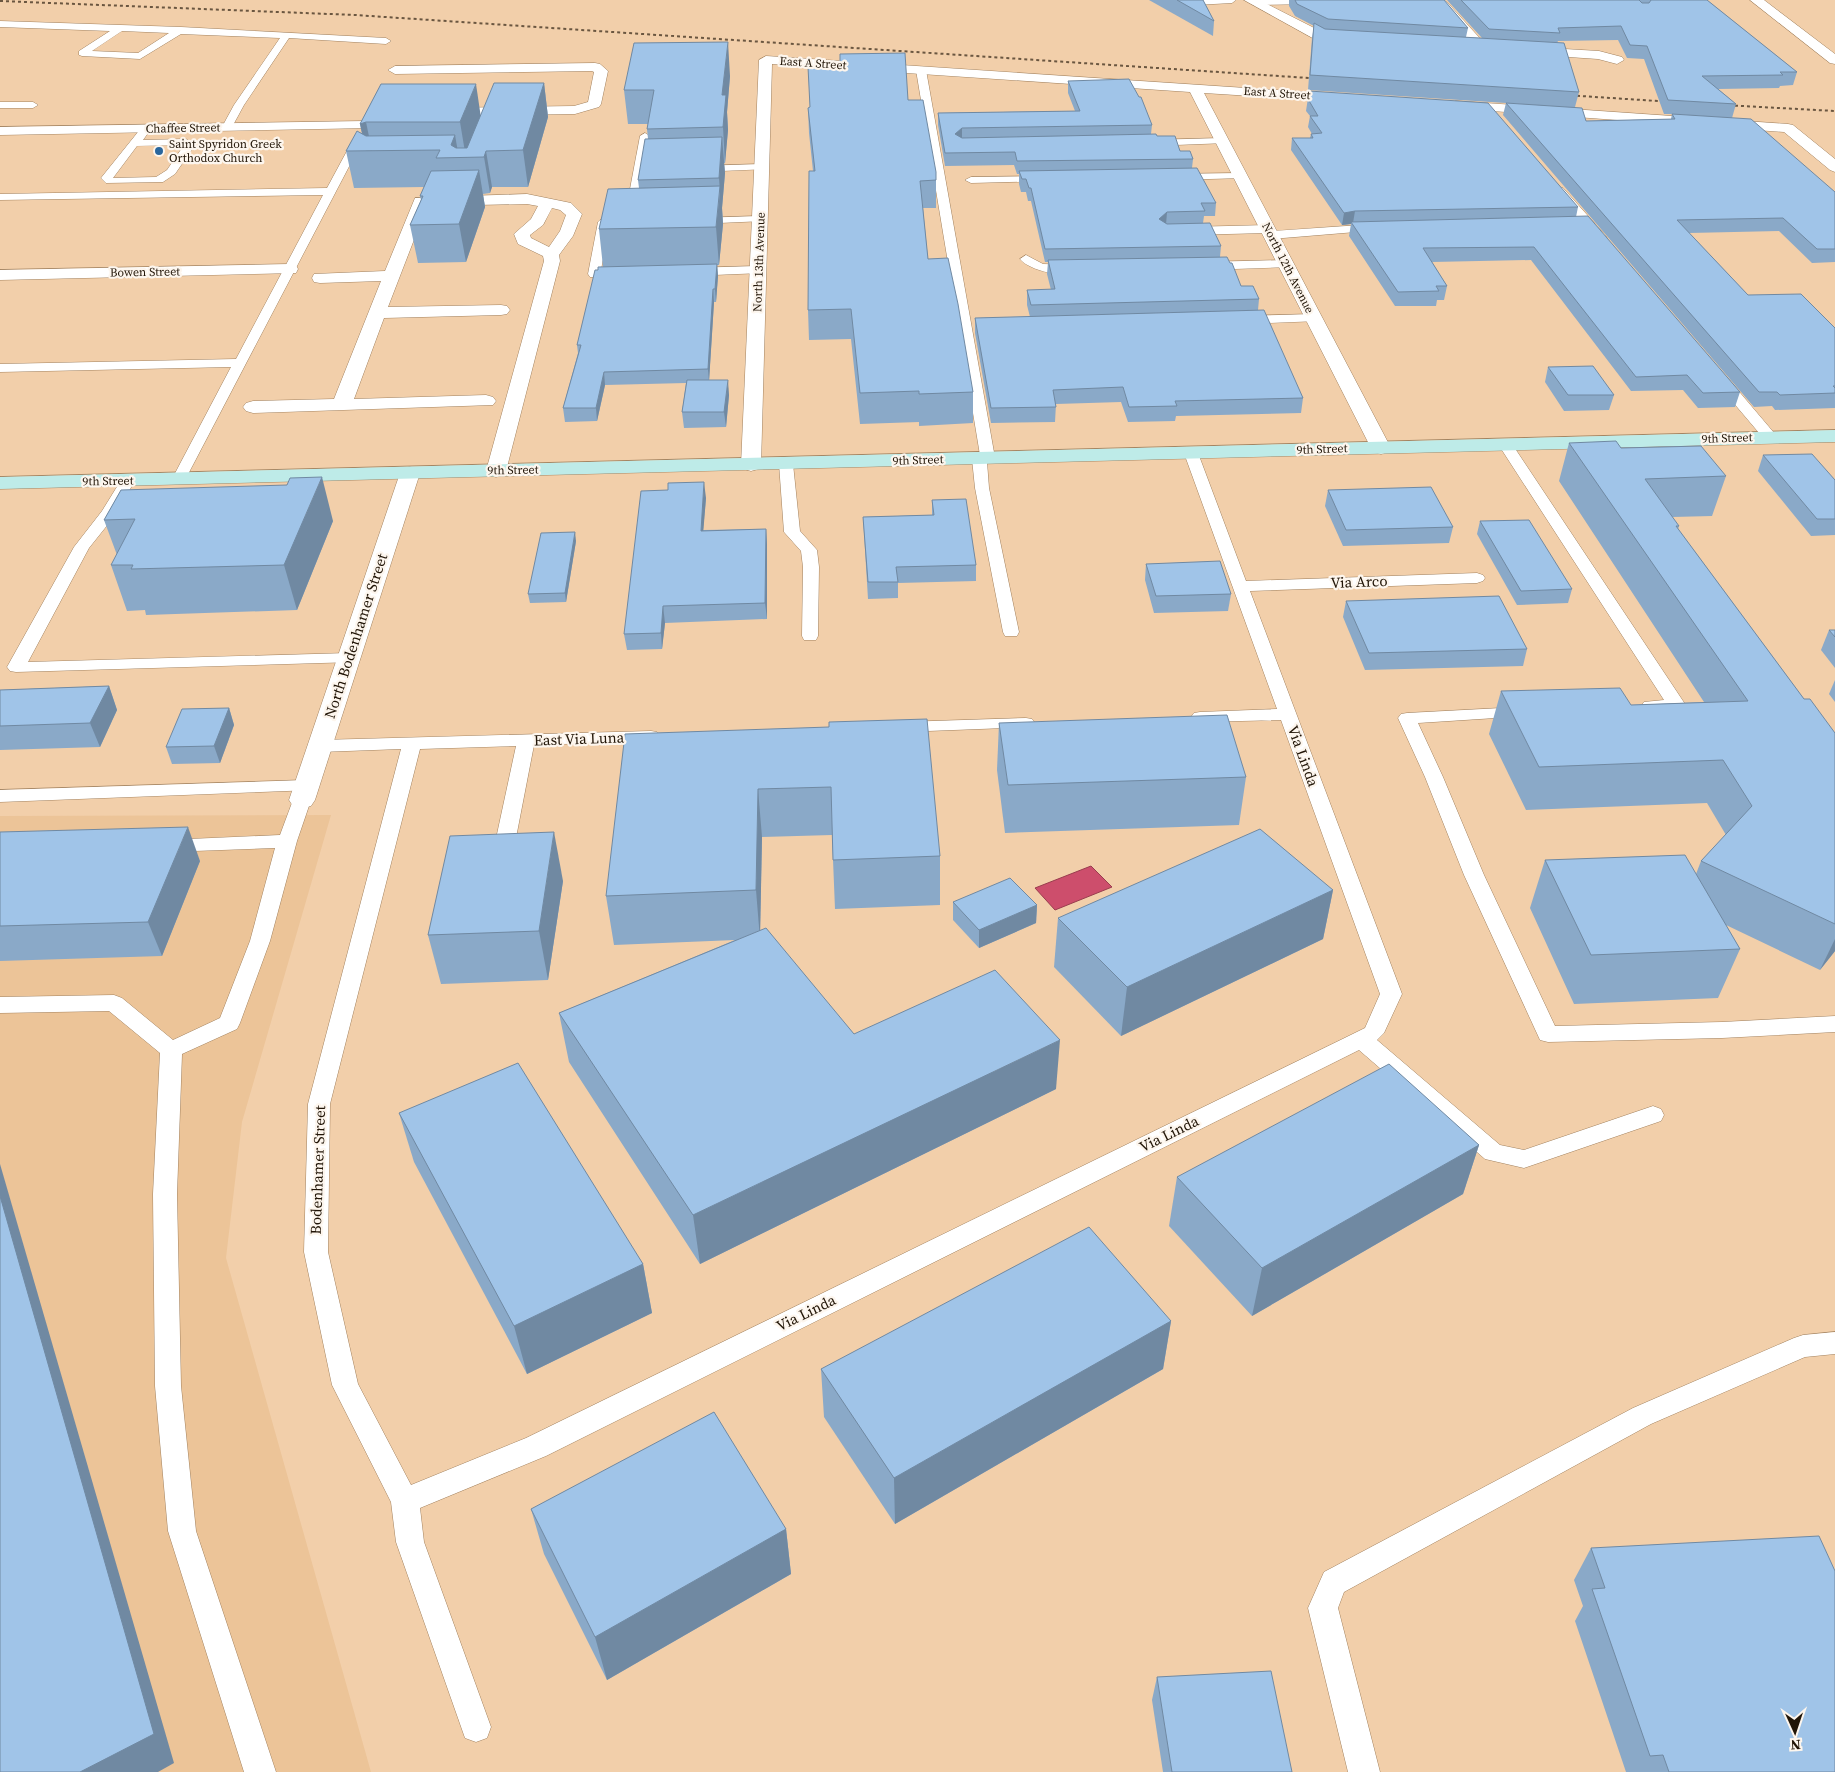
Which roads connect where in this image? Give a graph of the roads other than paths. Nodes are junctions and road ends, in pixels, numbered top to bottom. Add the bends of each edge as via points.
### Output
1 (1232, 0) edge
2 (1324, 0) edge
3 (1438, 0) edge
4 (1756, 0) edge
5 (1252, 1) edge
6 (1171, 3) dead end
7 (0, 24) edge
8 (121, 28) junction
9 (181, 30) junction
10 (286, 35) junction
11 (386, 40) dead end
12 (1362, 40) edge
13 (1461, 46) edge
14 (1520, 50) edge
15 (539, 52) dead end
16 (766, 60) joint
17 (1617, 60) dead end
18 (1835, 60) edge
19 (534, 68) junction
20 (395, 70) dead end
21 (921, 70) junction
22 (1195, 88) junction
23 (1362, 99) edge
24 (1440, 104) edge
25 (0, 105) edge
26 (34, 105) dead end
27 (1489, 108) junction
28 (427, 112) edge
29 (492, 112) junction
30 (1501, 122) edge
31 (366, 125) joint
32 (227, 127) junction
33 (146, 129) junction
34 (486, 129) edge
35 (0, 131) edge
36 (646, 136) edge
37 (1223, 141) junction
38 (136, 142) junction
39 (1136, 143) edge
40 (1835, 167) edge
41 (763, 168) junction
42 (687, 169) edge
43 (1241, 176) junction
44 (1164, 177) edge
45 (1058, 179) edge
46 (971, 180) dead end
47 (1551, 180) edge
48 (466, 182) edge
49 (82, 184) dead end
50 (331, 191) junction
51 (54, 196) junction
52 (0, 197) edge
53 (460, 200) junction
54 (548, 202) junction
55 (632, 210) edge
56 (760, 219) junction
57 (682, 221) edge
58 (537, 222) junction
59 (624, 222) edge
60 (1574, 224) edge
61 (1588, 224) junction
62 (570, 225) junction
63 (1391, 228) edge
64 (1175, 231) edge
65 (1270, 232) junction
66 (1607, 246) edge
67 (551, 254) junction
68 (1026, 259) dead end
69 (1286, 264) junction
70 (1195, 266) edge
71 (290, 269) junction
72 (1084, 269) edge
73 (758, 270) junction
74 (681, 272) edge
75 (633, 273) edge
76 (0, 275) edge
77 (392, 276) junction
78 (320, 278) dead end
79 (501, 310) dead end
80 (378, 313) junction
81 (1314, 318) junction
82 (1226, 320) edge
83 (240, 363) junction
84 (0, 368) edge
85 (1714, 371) edge
86 (486, 401) dead end
87 (342, 404) junction
88 (253, 407) dead end
89 (1835, 436) edge
90 (1770, 437) junction
91 (1505, 444) junction
92 (1381, 448) junction
93 (1191, 453) junction
94 (984, 458) junction
95 (786, 464) junction
96 (750, 465) junction
97 (496, 471) junction
98 (410, 473) junction
99 (179, 479) junction
100 (128, 480) junction
101 (0, 483) edge
102 (1477, 578) dead end
103 (1241, 586) junction
104 (1011, 632) dead end
105 (810, 636) dead end
106 (349, 658) junction
107 (1629, 707) edge
108 (1543, 711) edge
109 (1288, 714) junction
110 (1179, 718) edge
111 (1040, 722) edge
112 (882, 728) edge
113 (665, 736) edge
114 (526, 740) junction
115 (412, 743) junction
116 (320, 746) junction
117 (304, 793) junction
118 (0, 796) edge
119 (287, 841) junction
120 (147, 846) edge
121 (504, 848) edge
122 (0, 1005) edge
123 (1835, 1024) edge
124 (1361, 1039) junction
125 (171, 1050) junction
126 (1653, 1115) dead end
127 (1835, 1343) edge
128 (405, 1501) junction
129 (476, 1727) dead end
130 (260, 1772) edge
131 (1364, 1772) edge

1 - 6 lane
2 - 5 lane
3 - 13 street via 1486,48
4 - 18 street
5 - 12 street via 1323,38
7 - 8 lane
8 - 9 lane
8 - 9 lane via 82,53 140,56
9 - 10 lane
10 - 11 lane
10 - 32 lane
14 - 17 street via 1599,55
15 - 19 street
16 - 21 street, East A Street
16 - 41 street, North 13th Avenue
19 - 20 street
19 - 29 street via 595,67 601,70 594,104 574,110
21 - 22 street, East A Street
21 - 94 lane
22 - 23 street, East A Street
22 - 37 street, North 12th Avenue
24 - 27 street
25 - 26 lane
27 - 30 lane
27 - 40 street via 1788,128
28 - 29 street
29 - 34 street
31 - 32 street, Chaffee Street
31 - 50 lane
32 - 33 street, Chaffee Street
33 - 35 street, Chaffee Street
33 - 38 lane
36 - 55 lane via 644,170
37 - 39 lane
37 - 43 street, North 12th Avenue
38 - 38 lane via 103,179 159,180 170,172 190,145 186,142
41 - 42 lane
41 - 56 street, North 13th Avenue
43 - 44 lane
43 - 65 street, North 12th Avenue
45 - 46 lane
47 - 61 lane
48 - 53 street
49 - 51 lane via 62,189
50 - 51 lane
50 - 71 lane
51 - 52 lane
53 - 54 street via 527,199
53 - 77 street via 421,201
54 - 58 street
54 - 62 street via 565,206 574,214
56 - 57 lane
56 - 73 street, North 13th Avenue
58 - 62 street
58 - 67 street via 522,234 524,241
59 - 75 lane via 604,222 594,274
60 - 61 lane
61 - 66 lane
62 - 67 street via 564,240
63 - 65 lane via 1324,233
64 - 65 lane
65 - 69 street, North 12th Avenue
67 - 97 street
68 - 72 lane via 1041,268
69 - 70 lane
69 - 81 street, North 12th Avenue
71 - 76 street, Bowen Street
71 - 83 lane
73 - 74 lane
73 - 96 street, North 13th Avenue
77 - 78 street
77 - 80 street
79 - 80 street
80 - 87 street
81 - 82 lane
81 - 92 street, North 12th Avenue
83 - 84 lane
83 - 99 lane
85 - 90 lane
86 - 87 street
87 - 88 street
89 - 90 street, 9th Street
90 - 91 street, 9th Street
91 - 92 street, 9th Street
91 - 107 lane via 1676,704
92 - 93 street, 9th Street
93 - 94 street, 9th Street
93 - 103 lane, Via Linda
94 - 95 street, 9th Street
94 - 104 lane via 982,488
95 - 96 street, 9th Street
95 - 105 lane via 792,532 808,550 811,566
96 - 97 street, 9th Street
97 - 98 street, 9th Street
98 - 99 street, 9th Street
98 - 106 street, North Bodenhamer Street
99 - 100 street, 9th Street
100 - 101 street, 9th Street
100 - 106 lane via 109,513 82,546 16,667
102 - 103 lane, Via Arco
103 - 109 lane, Via Linda
106 - 116 street, North Bodenhamer Street
108 - 123 lane via 1407,718 1474,875 1548,1034
109 - 110 lane
109 - 124 lane, Via Linda via 1391,994 1373,1034
111 - 112 lane
113 - 114 lane, East Via Luna
114 - 115 lane, East Via Luna
114 - 121 lane
115 - 116 lane, East Via Luna
115 - 128 lane, Bodenhamer Street via 318,1104 316,1252 345,1385
116 - 117 street, North Bodenhamer Street
117 - 118 lane
117 - 119 lane
119 - 120 lane
119 - 125 lane via 260,941 229,1023
122 - 125 lane via 114,1003
124 - 126 lane via 1493,1153 1524,1159
124 - 128 lane, Via Linda via 536,1447
125 - 130 lane via 165,1194 168,1386 182,1531
127 - 131 lane via 1803,1346 1642,1416 1334,1582 1323,1608
128 - 129 lane via 410,1542

